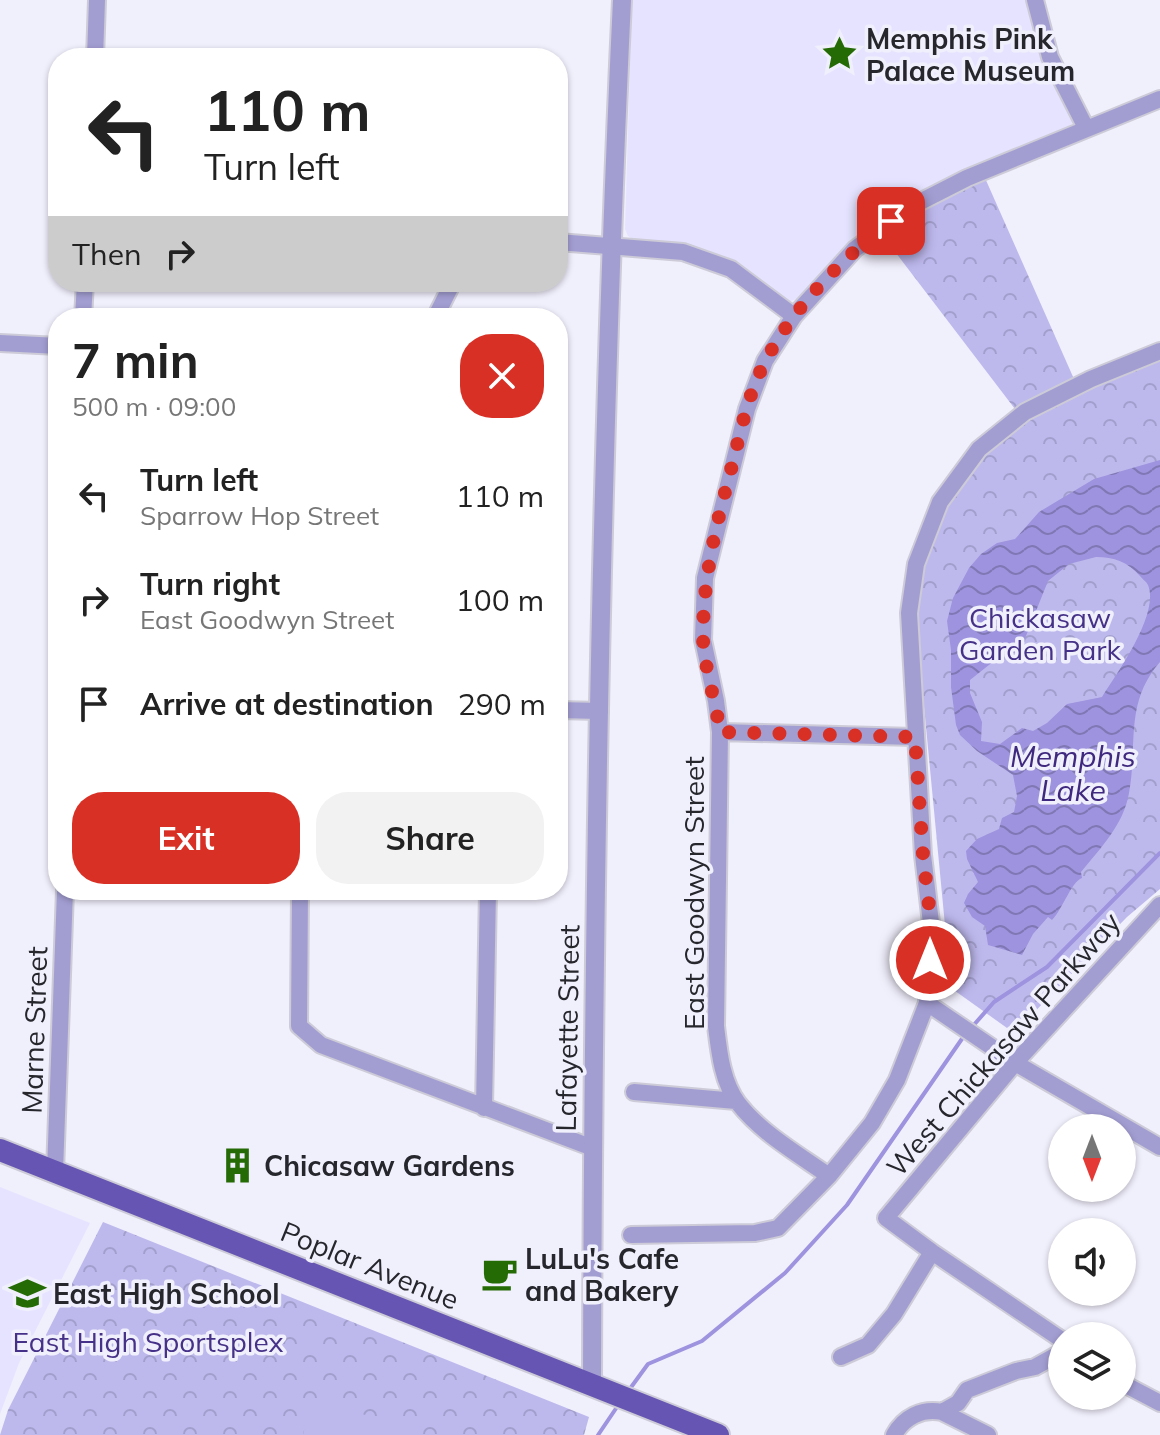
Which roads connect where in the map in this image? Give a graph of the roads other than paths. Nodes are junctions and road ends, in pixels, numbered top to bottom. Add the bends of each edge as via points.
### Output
1 (97, 0) edge
2 (622, 0) edge
3 (1035, 0) edge
4 (95, 48) edge
5 (1160, 99) edge
6 (1086, 128) junction
7 (568, 243) edge
8 (611, 247) junction
9 (794, 316) junction
10 (0, 343) edge
11 (48, 345) edge
12 (1160, 351) edge
13 (568, 710) edge
14 (600, 711) junction
15 (720, 732) junction
16 (915, 737) junction
17 (65, 900) edge
18 (300, 900) edge
19 (488, 900) edge
20 (1160, 905) edge
21 (927, 1003) junction
22 (1015, 1063) junction
23 (634, 1092) dead end
24 (736, 1101) junction
25 (484, 1108) junction
26 (1160, 1147) edge
27 (593, 1148) junction
28 (0, 1150) edge
29 (55, 1172) junction
30 (829, 1176) junction
31 (631, 1235) dead end
32 (932, 1252) junction
33 (1048, 1331) edge
34 (841, 1357) dead end
35 (1048, 1360) edge
36 (592, 1385) junction
37 (1136, 1390) edge
38 (1160, 1403) edge
39 (942, 1412) junction
40 (718, 1435) edge
41 (894, 1435) edge
42 (988, 1435) edge

1 - 4 street
2 - 8 street, Lafayette Street
3 - 6 street via 1050,57
5 - 6 street, East Goodwyn Street
6 - 9 street, East Goodwyn Street via 967,178 901,213 855,249
7 - 8 street
8 - 9 street via 683,252 731,269
8 - 14 street, Lafayette Street
9 - 15 street, East Goodwyn Street via 765,361 747,409 705,578 703,640
10 - 11 street
12 - 16 street via 1016,418 979,449 940,502 916,564 909,613
13 - 14 street
14 - 27 street, Lafayette Street
15 - 16 street
15 - 24 street, East Goodwyn Street via 716,1026 721,1062
16 - 21 street via 931,923
17 - 29 street, Marne Street
18 - 25 street via 299,1026 321,1045
19 - 25 street
20 - 22 street, West Chickasaw Parkway
21 - 22 street
21 - 30 street via 879,1112
22 - 26 street
22 - 32 street, West Chickasaw Parkway via 886,1218
23 - 24 street
24 - 30 street via 774,1137
25 - 27 street
27 - 36 street, Lafayette Street
28 - 29 main road, Poplar Avenue
29 - 36 main road, Poplar Avenue
30 - 31 street via 778,1228
32 - 33 street
32 - 34 street via 868,1345
35 - 39 street via 967,1390
36 - 40 main road, Poplar Avenue
37 - 38 street
39 - 41 street via 920,1412 900,1424
39 - 42 street

